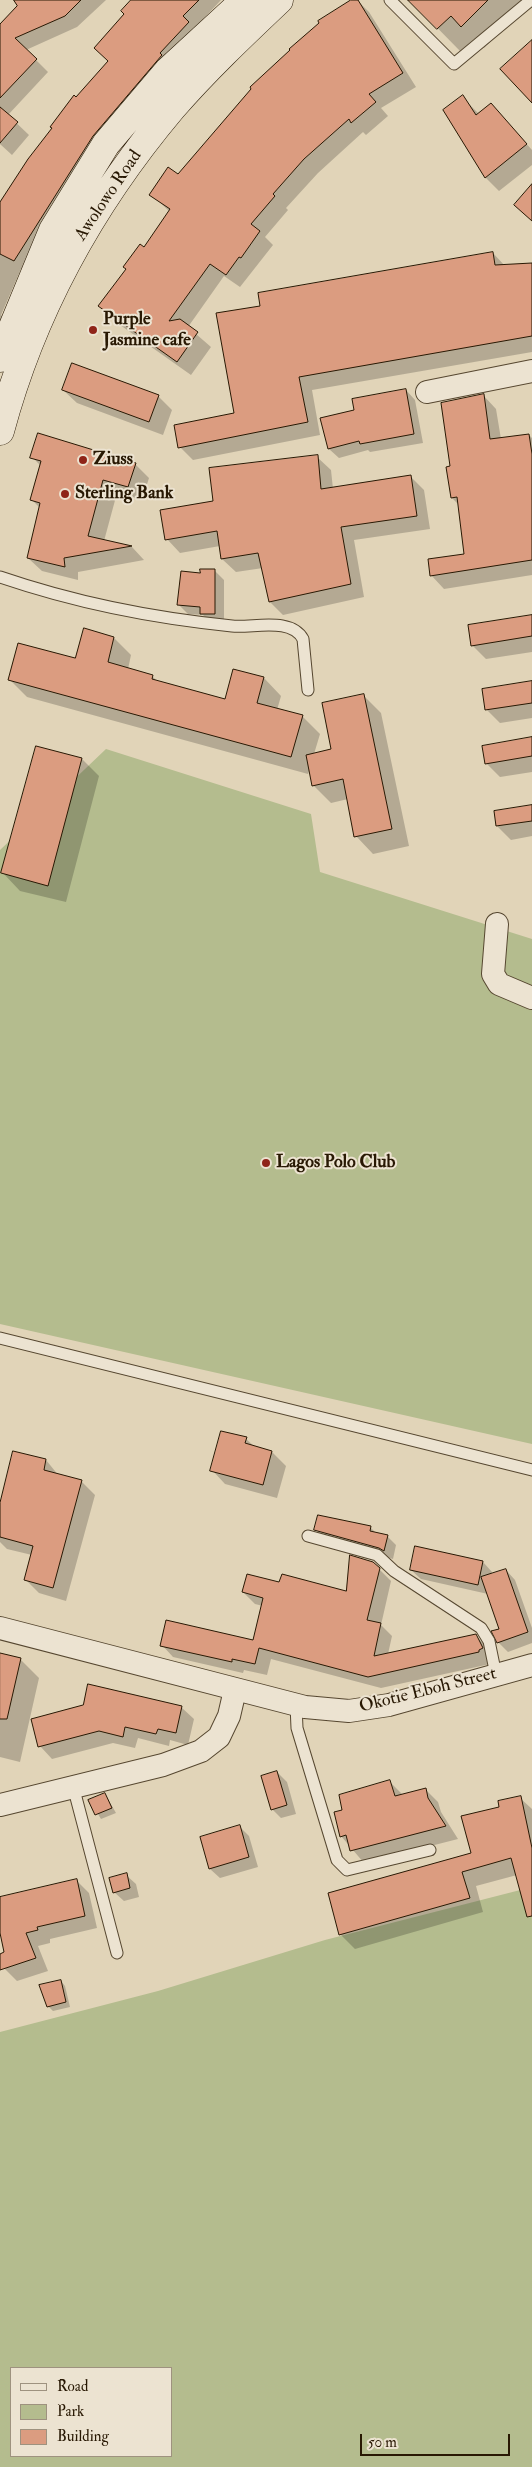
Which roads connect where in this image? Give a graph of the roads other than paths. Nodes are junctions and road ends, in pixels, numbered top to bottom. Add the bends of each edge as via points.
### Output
1 (245, 0) edge
2 (279, 0) edge
3 (390, 0) edge
4 (530, 0) edge
5 (0, 358) edge
6 (532, 371) edge
7 (427, 392) dead end
8 (0, 431) edge
9 (0, 577) edge
10 (308, 690) dead end
11 (497, 924) dead end
12 (532, 998) edge
13 (0, 1338) edge
14 (532, 1470) edge
15 (308, 1536) dead end
16 (0, 1628) edge
17 (532, 1665) edge
18 (496, 1674) junction
19 (235, 1690) junction
20 (296, 1705) junction
21 (73, 1786) junction
22 (0, 1805) edge
23 (430, 1850) dead end
24 (117, 1953) dead end

1 - 5 main road, Awolowo Road via 168,71 106,144 53,230
2 - 8 main road, Awolowo Road via 212,64 172,109 105,198 58,279 32,333
3 - 4 lane via 454,64
6 - 7 street
9 - 10 lane via 53,595 149,616 234,626 291,626 300,632 303,639
11 - 12 street via 492,974 499,984
13 - 14 lane
15 - 18 lane via 377,1555 394,1571 481,1628 488,1641
16 - 19 street, Okotie Eboh Street
17 - 18 street, Okotie Eboh Street
18 - 20 street, Okotie Eboh Street via 389,1705 349,1711
19 - 20 street, Okotie Eboh Street
19 - 21 street via 229,1716 219,1736 201,1751 163,1765
20 - 23 lane via 297,1728 336,1860 341,1866 347,1870
21 - 22 street
21 - 24 lane

